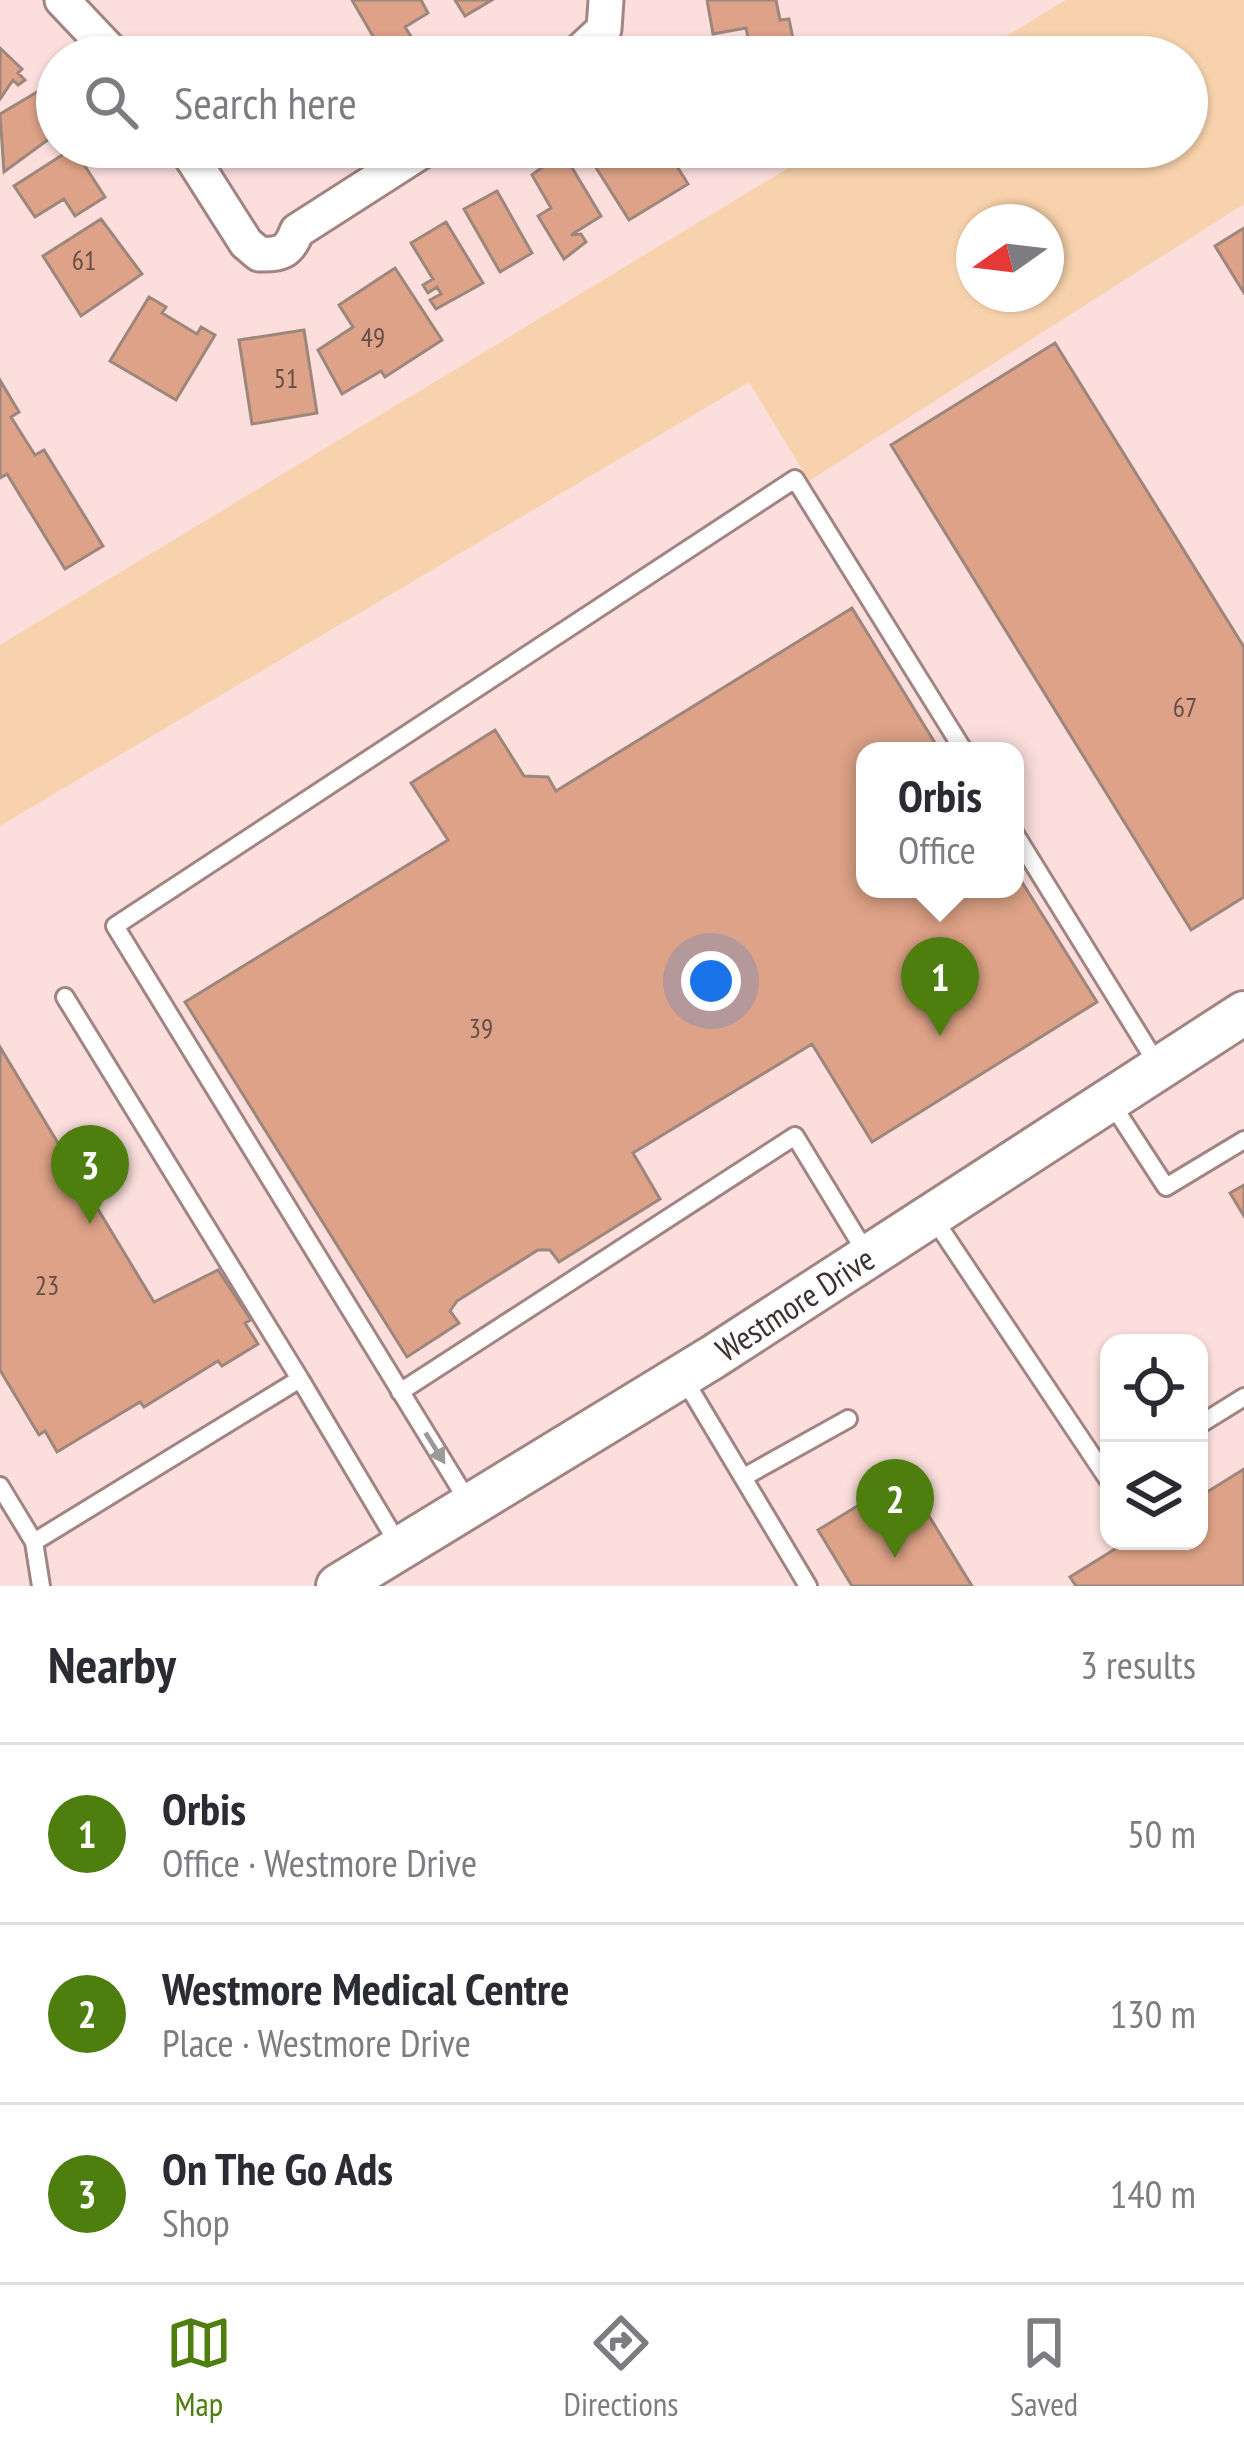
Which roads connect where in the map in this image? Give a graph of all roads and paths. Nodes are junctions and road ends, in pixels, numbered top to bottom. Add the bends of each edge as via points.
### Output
1 (62, 0) edge
2 (606, 0) edge
3 (96, 36) edge
4 (596, 36) edge
5 (198, 168) edge
6 (395, 168) edge
7 (958, 742) edge
8 (1024, 849) edge
9 (65, 997) dead end
10 (1244, 1013) edge
11 (1160, 1068) junction
12 (1109, 1100) junction
13 (1244, 1140) edge
14 (932, 1215) junction
15 (868, 1256) junction
16 (680, 1373) junction
17 (300, 1379) junction
18 (400, 1392) junction
19 (1244, 1397) edge
20 (848, 1419) dead end
21 (1208, 1419) edge
22 (1100, 1467) edge
23 (744, 1478) junction
24 (0, 1486) edge
25 (470, 1505) junction
26 (34, 1542) junction
27 (400, 1548) junction
28 (41, 1586) edge
29 (338, 1586) edge
30 (808, 1586) edge

1 - 3 street
2 - 4 street
5 - 6 street via 246,242 259,254 279,254 297,231
7 - 18 lane via 795,478 116,926
8 - 11 lane
9 - 17 lane
10 - 11 street, Westmore Drive
11 - 12 street, Westmore Drive
12 - 13 lane via 1166,1187
12 - 14 street, Westmore Drive
14 - 15 street, Westmore Drive
14 - 22 lane
15 - 16 street, Westmore Drive
15 - 18 lane via 795,1136
16 - 23 lane
16 - 25 street, Westmore Drive
17 - 26 lane
17 - 27 lane
18 -> 25 lane
19 - 21 lane
20 - 23 lane
23 - 30 lane
24 - 26 lane
25 - 27 street, Westmore Drive
26 - 28 lane
27 - 29 street, Westmore Drive

